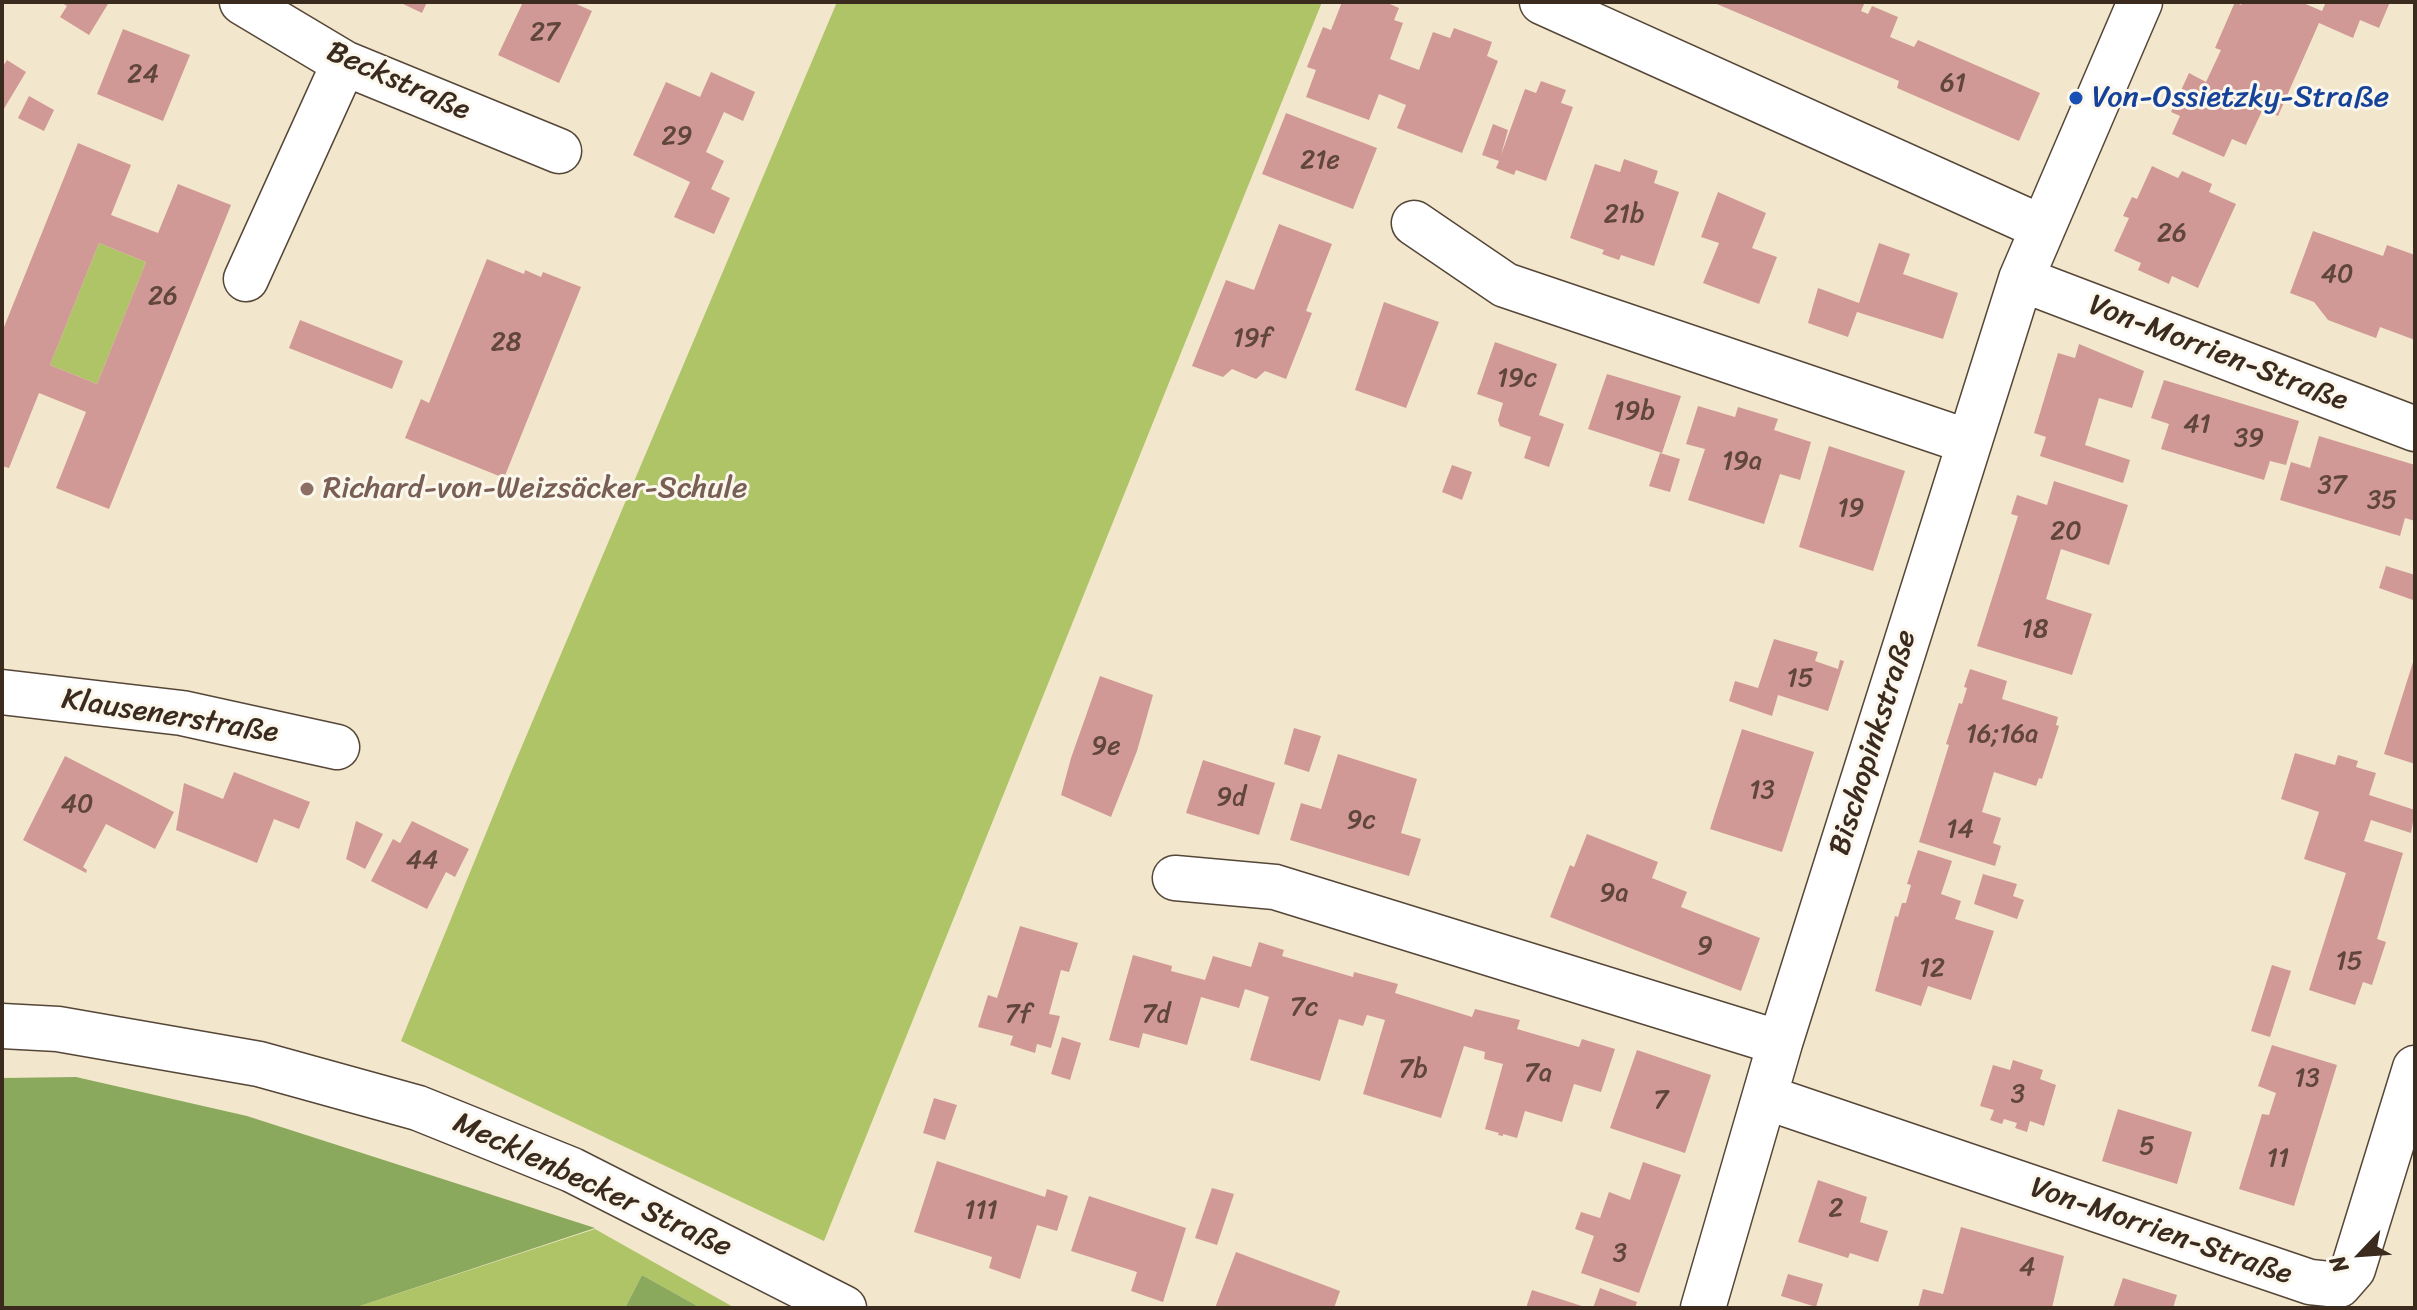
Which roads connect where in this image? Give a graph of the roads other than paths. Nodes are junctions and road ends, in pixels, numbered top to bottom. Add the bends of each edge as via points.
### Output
1 (242, 2) edge
2 (1542, 2) edge
3 (2140, 2) edge
4 (1587, 11) edge
5 (344, 63) junction
6 (559, 151) dead end
7 (1414, 223) dead end
8 (2041, 227) junction
9 (246, 279) dead end
10 (2021, 279) junction
11 (2415, 429) edge
12 (1969, 442) junction
13 (2, 692) edge
14 (337, 747) dead end
15 (1175, 878) dead end
16 (2, 1026) edge
17 (1780, 1043) junction
18 (2415, 1068) edge
19 (1765, 1097) junction
20 (844, 1308) edge
21 (1703, 1308) edge

1 - 5 street, Beckstraße
2 - 4 street
3 - 8 street, Bischopinkstraße
4 - 8 street
5 - 6 street, Beckstraße
5 - 9 street
7 - 12 street via 1505,285
8 - 10 street, Bischopinkstraße
10 - 11 street, Von-Morrien-Straße
10 - 12 street, Bischopinkstraße
12 - 17 street, Bischopinkstraße
13 - 14 street, Klausenerstraße via 182,713
15 - 17 street via 1275,887
16 - 20 street, Mecklenbecker Straße via 58,1029 259,1064 418,1108 572,1170
17 - 19 street, Bischopinkstraße
18 - 19 street, Von-Morrien-Straße via 2353,1269 2339,1285 2310,1282
19 - 21 street, Bischopinkstraße

